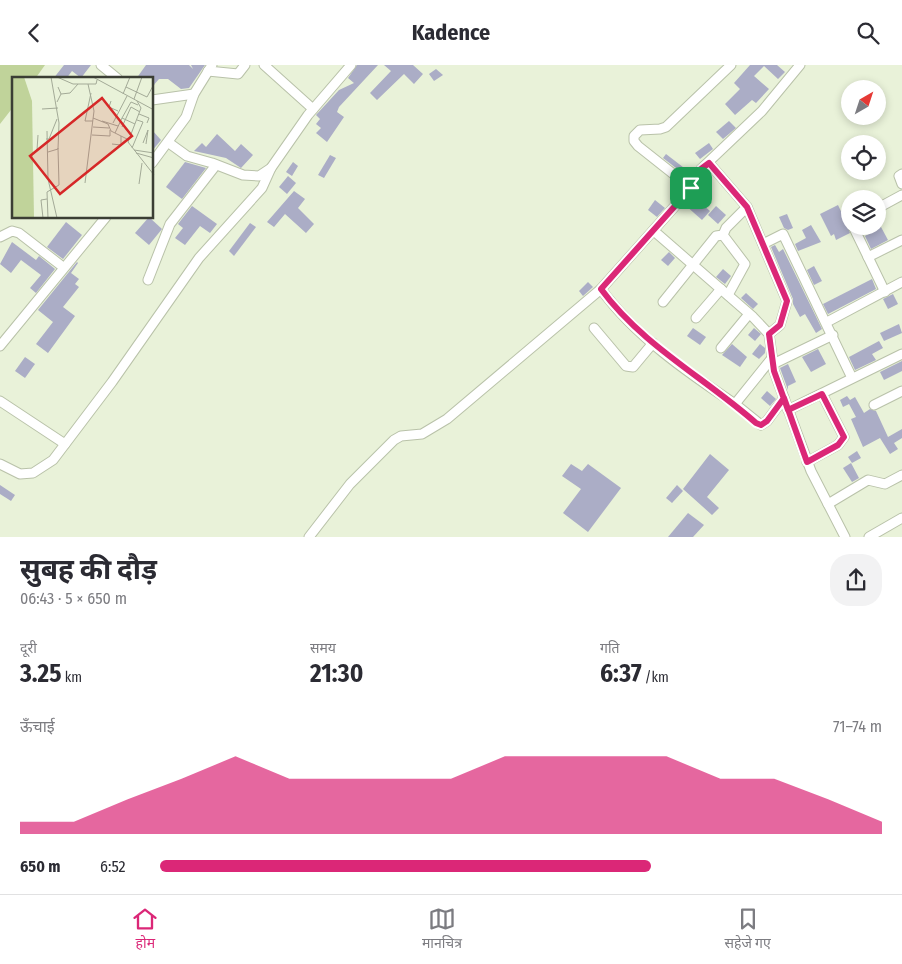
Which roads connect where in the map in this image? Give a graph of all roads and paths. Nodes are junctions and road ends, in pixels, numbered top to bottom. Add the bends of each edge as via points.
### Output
1 (101, 65) edge
2 (245, 65) edge
3 (264, 65) edge
4 (351, 65) edge
5 (732, 65) edge
6 (800, 65) edge
7 (210, 68) edge
8 (116, 77) edge
9 (194, 94) junction
10 (154, 100) edge
11 (313, 109) junction
12 (168, 143) junction
13 (154, 160) edge
14 (709, 163) junction
15 (216, 165) junction
16 (271, 168) junction
17 (902, 174) edge
18 (902, 184) edge
19 (691, 188) junction
20 (902, 195) edge
21 (886, 204) edge
22 (747, 207) junction
23 (104, 219) edge
24 (654, 231) junction
25 (723, 235) junction
26 (857, 235) edge
27 (0, 237) edge
28 (902, 240) edge
29 (763, 244) junction
30 (868, 257) junction
31 (694, 265) junction
32 (63, 267) junction
33 (148, 279) dead end
34 (902, 282) edge
35 (601, 289) junction
36 (885, 291) junction
37 (724, 292) junction
38 (663, 302) dead end
39 (749, 314) junction
40 (696, 318) dead end
41 (827, 322) junction
42 (594, 328) dead end
43 (769, 334) junction
44 (833, 335) junction
45 (652, 343) junction
46 (0, 346) edge
47 (721, 348) dead end
48 (902, 354) edge
49 (773, 361) junction
50 (852, 378) junction
51 (902, 391) edge
52 (822, 394) junction
53 (784, 398) junction
54 (0, 401) edge
55 (735, 404) junction
56 (874, 405) dead end
57 (788, 410) junction
58 (65, 444) junction
59 (807, 462) junction
60 (0, 463) edge
61 (902, 475) edge
62 (828, 504) junction
63 (902, 518) edge
64 (309, 537) edge
65 (846, 537) edge
66 (869, 537) edge

1 - 8 street
2 - 7 street via 238,74
3 - 11 street
4 - 11 street
5 - 19 street via 666,127 640,130 634,136 638,146
6 - 14 street via 762,111
7 - 9 street
9 - 10 street
9 - 12 street via 186,117
11 - 16 street
12 - 13 street
12 - 15 street via 188,156
14 - 19 street via 701,169
14 - 22 street
15 - 16 street via 252,176 259,176
15 - 33 street via 170,224
16 - 58 street via 262,188 199,258
17 - 18 street via 899,176
19 - 24 street
20 - 21 street
22 - 25 street
22 - 29 street
23 - 32 street
24 - 31 street
24 - 35 street
25 - 31 street via 716,236
25 - 37 street via 745,264
26 - 30 street
27 - 32 street via 12,231 19,233
28 - 30 street
29 - 41 street via 783,234
29 - 43 street via 787,301 780,325
30 - 36 street
31 - 37 street
31 - 38 street
32 - 46 street
34 - 36 street
35 - 45 street
35 - 64 street via 447,419 422,434 394,440 350,484
36 - 41 street
37 - 39 street
37 - 40 street
39 - 43 street
39 - 47 street
41 - 44 street
42 - 45 street via 626,366 633,367
43 - 49 street
44 - 49 street
44 - 50 street
45 - 55 street
48 - 50 street
49 - 53 street
49 - 55 street
50 - 52 street
51 - 56 street
52 - 57 street
52 - 59 street via 844,437 838,445
53 - 55 street via 761,425
53 - 57 street
54 - 58 street
57 - 59 street
58 - 60 street via 53,460 34,473 20,473
59 - 62 street
61 - 62 street via 880,485 868,480
62 - 65 street
63 - 66 street

